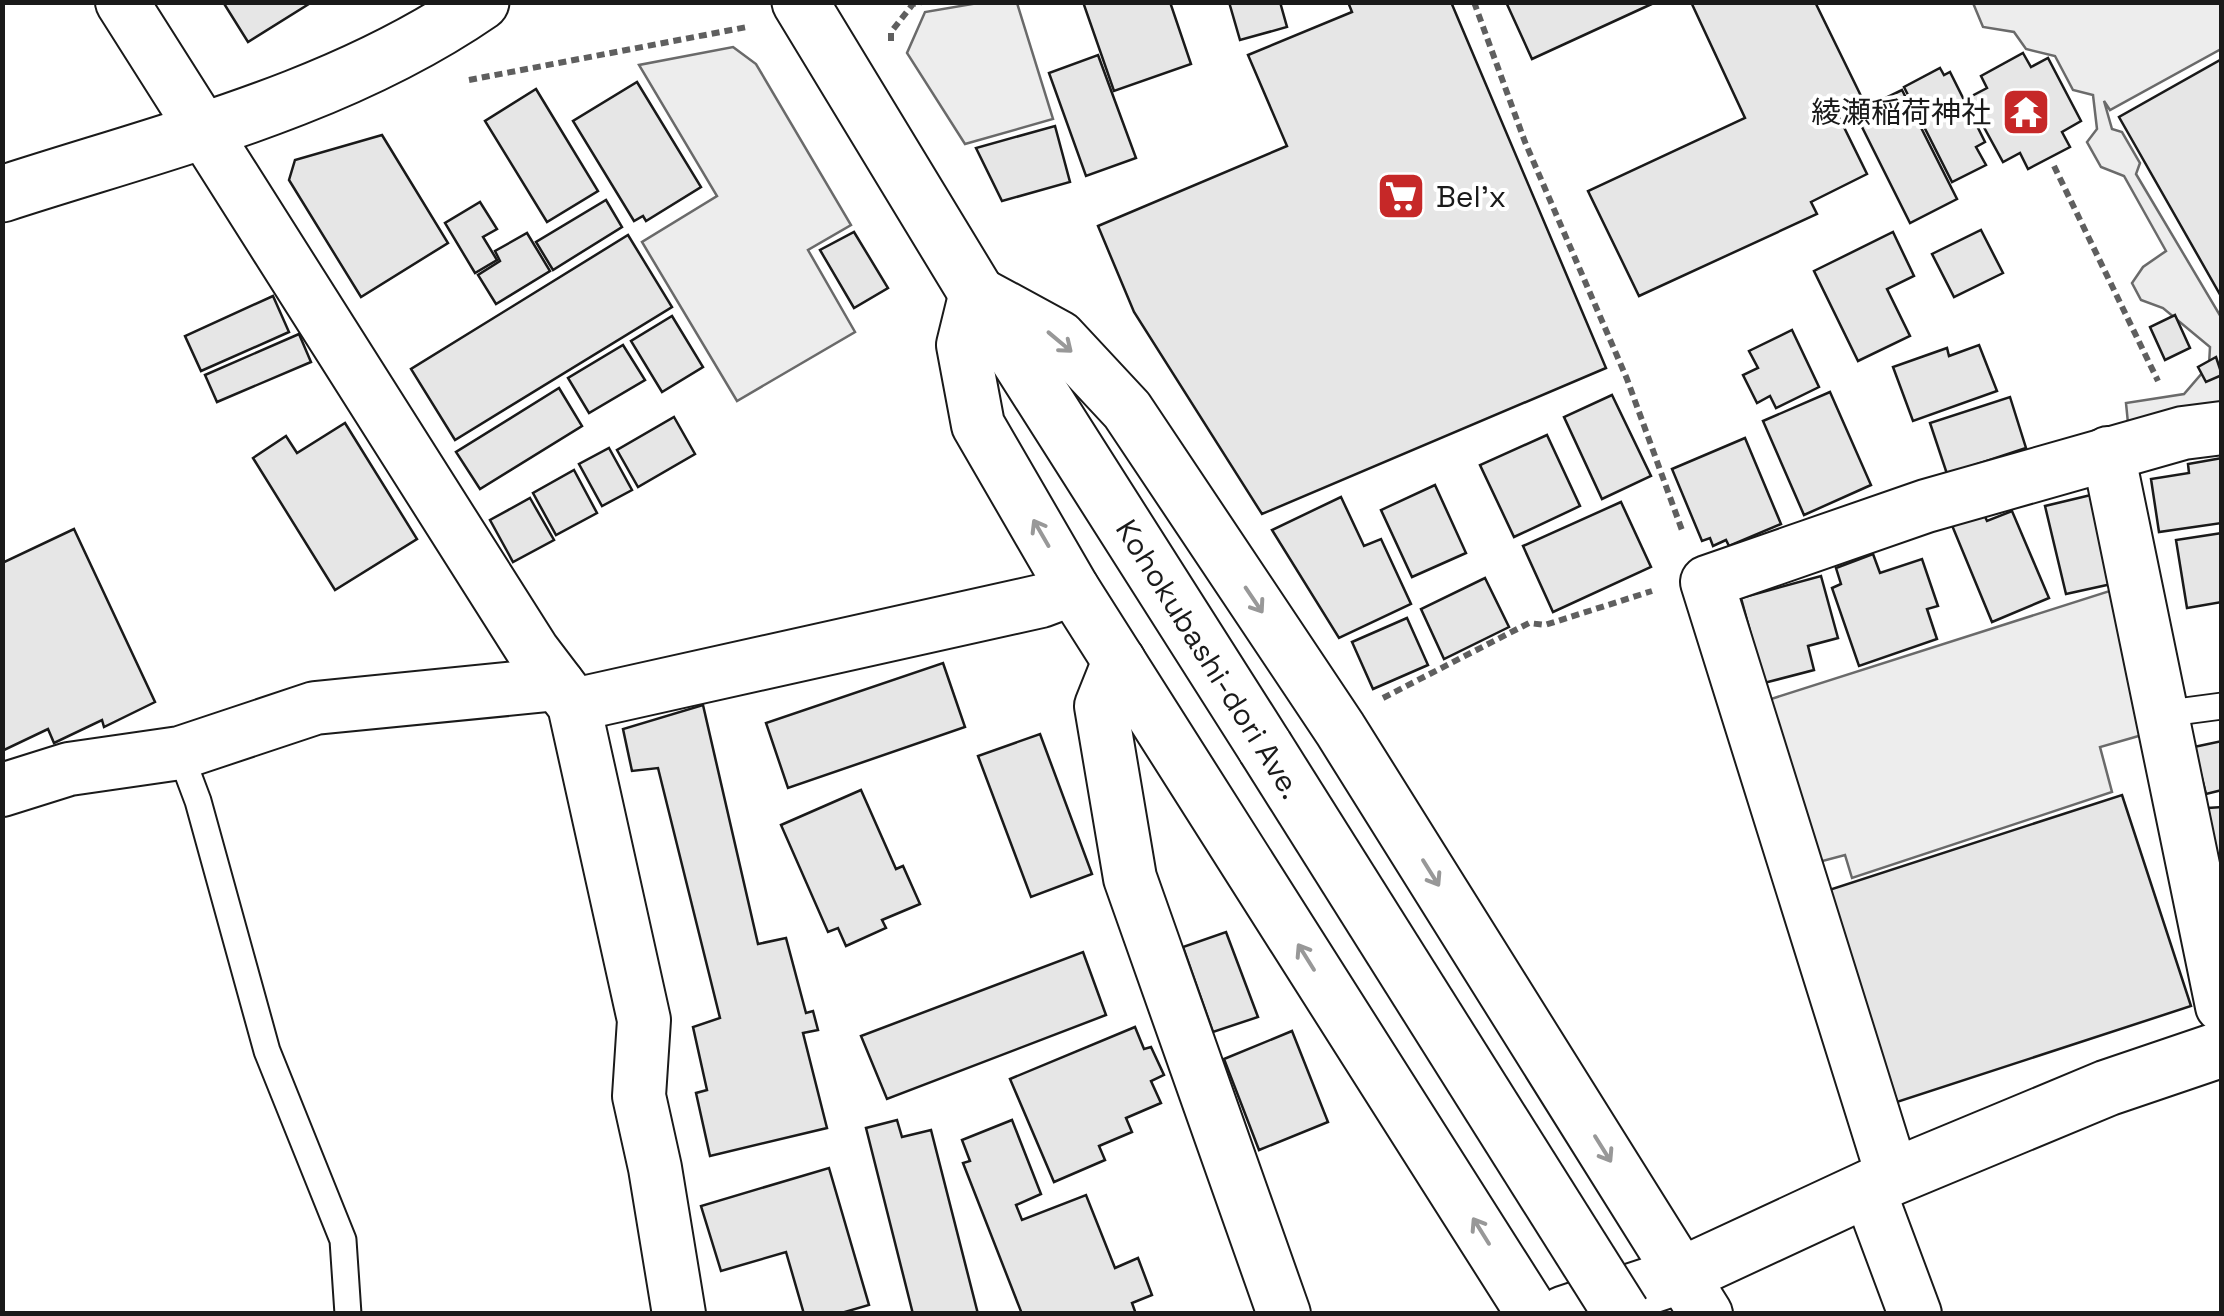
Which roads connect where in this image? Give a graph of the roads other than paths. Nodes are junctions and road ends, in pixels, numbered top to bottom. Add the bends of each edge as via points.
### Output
1 (122, 2) edge
2 (482, 2) edge
3 (800, 2) edge
4 (204, 128) junction
5 (2, 194) edge
6 (976, 292) junction
7 (2202, 431) edge
8 (2108, 452) junction
9 (1073, 589) junction
10 (1118, 661) junction
11 (566, 694) junction
12 (2222, 706) edge
13 (2162, 714) junction
14 (180, 753) junction
15 (2, 790) edge
16 (2222, 1006) edge
17 (2222, 1050) edge
18 (1880, 1182) junction
19 (1694, 1294) edge
20 (348, 1314) edge
21 (679, 1314) edge
22 (1284, 1314) edge
23 (1533, 1314) edge
24 (1564, 1314) edge
25 (1622, 1314) edge
26 (1915, 1314) edge

1 - 4 street
2 - 4 main road via 344,80
3 - 6 main road, Kohokubashi-dori Ave.
4 - 5 main road
4 - 11 street
9 -> 6 street via 978,425 962,344
6 -> 19 street via 1058,338 1126,410 1340,729
6 - 25 main road, Kohokubashi-dori Ave., bridge
7 - 8 street
8 - 13 street
8 - 18 street via 1703,579
9 - 10 street
9 - 11 street via 1041,601
10 - 22 street via 1101,706 1130,878
23 -> 10 street
11 - 14 street via 315,708
11 - 21 street via 644,1020 639,1096
12 - 13 lane
13 - 16 street
14 - 15 street via 69,769
14 - 20 lane via 267,1050 343,1240
17 - 18 main road via 2106,1088
18 - 19 main road
18 - 26 street
19 - 24 main road

